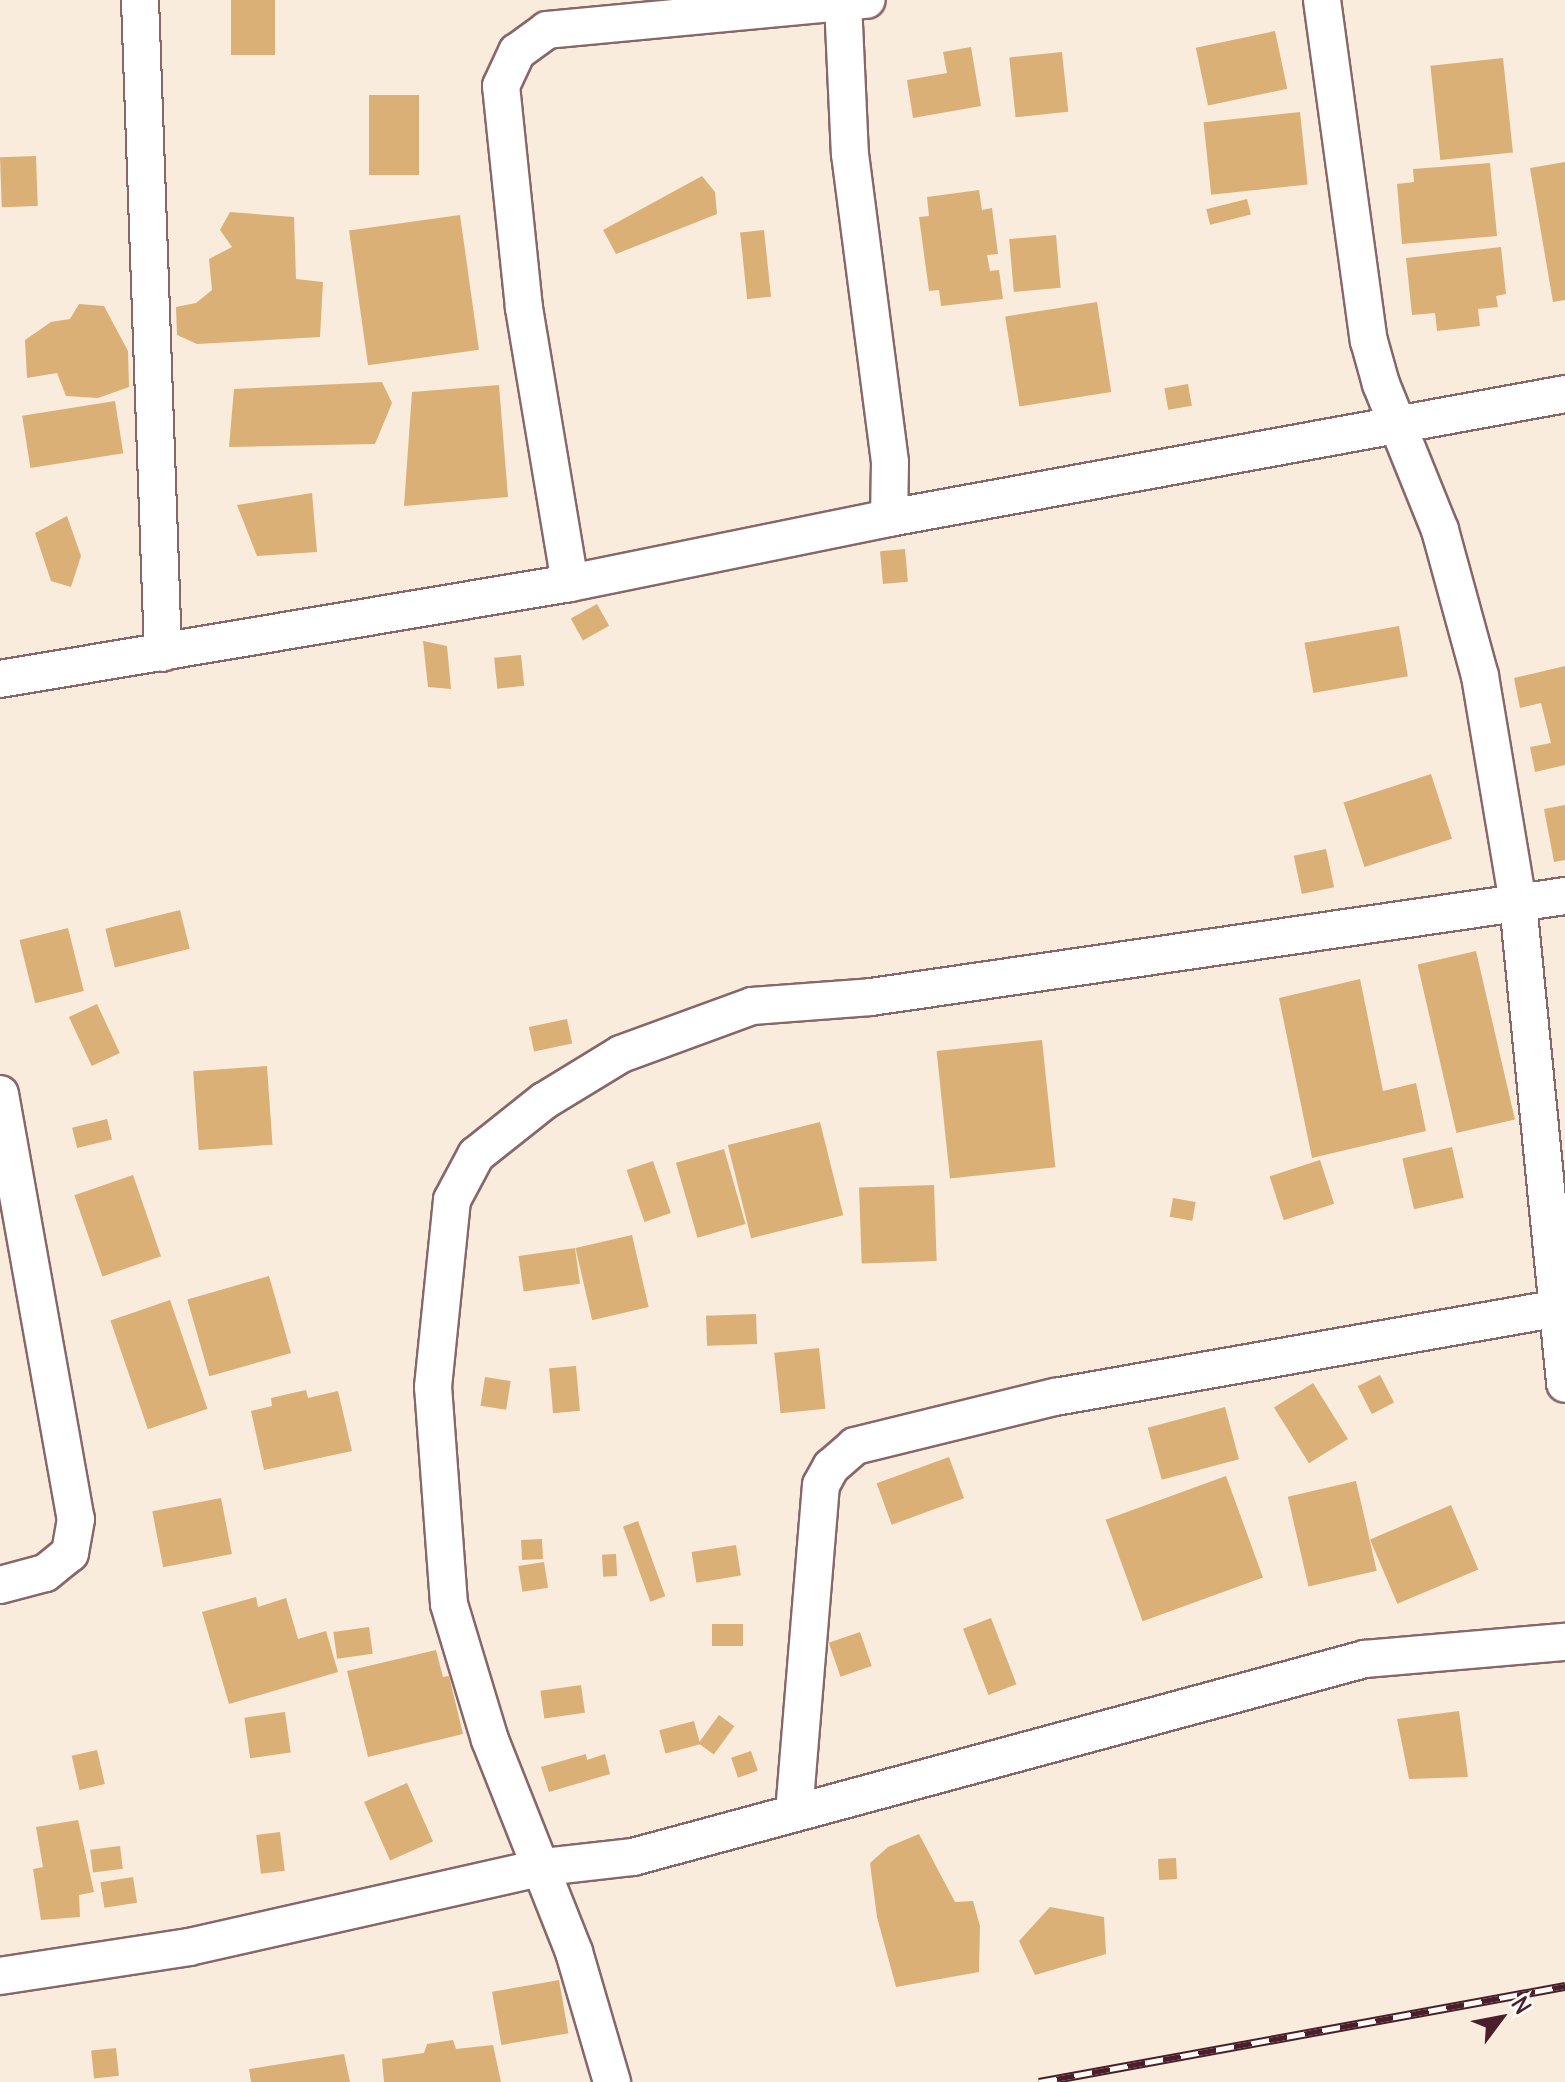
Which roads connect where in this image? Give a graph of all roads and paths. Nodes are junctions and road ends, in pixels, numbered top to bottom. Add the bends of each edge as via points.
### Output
1 (140, 0) edge
2 (1322, 0) edge
3 (855, 1) edge
4 (1565, 394) edge
5 (1399, 426) junction
6 (889, 518) junction
7 (570, 583) junction
8 (163, 653) junction
9 (0, 679) edge
10 (1565, 896) edge
11 (1518, 903) junction
12 (0, 1094) edge
13 (1560, 1307) edge
14 (1565, 1384) edge
15 (0, 1585) edge
16 (1565, 1642) edge
17 (794, 1813) junction
18 (544, 1867) junction
19 (0, 1976) edge
20 (612, 2082) edge

1 - 8 street
2 - 5 street via 1369,341
3 - 6 street via 850,154 890,462
3 - 7 street via 547,30 517,52 501,86 524,308
4 - 5 street
5 - 6 street
5 - 11 street via 1440,530 1480,676
6 - 7 street
7 - 8 street
8 - 9 street
10 - 11 street
11 - 13 street
11 - 18 street via 871,997 752,1006 621,1054 544,1101 476,1155 452,1200 433,1387 449,1604 490,1740
12 - 15 street via 76,1519 70,1553 45,1573
13 - 14 street
13 - 17 street via 1055,1397 855,1446 831,1467 821,1485
16 - 17 street via 1365,1659
17 - 18 street via 633,1857
18 - 19 street via 189,1947
18 - 20 street

